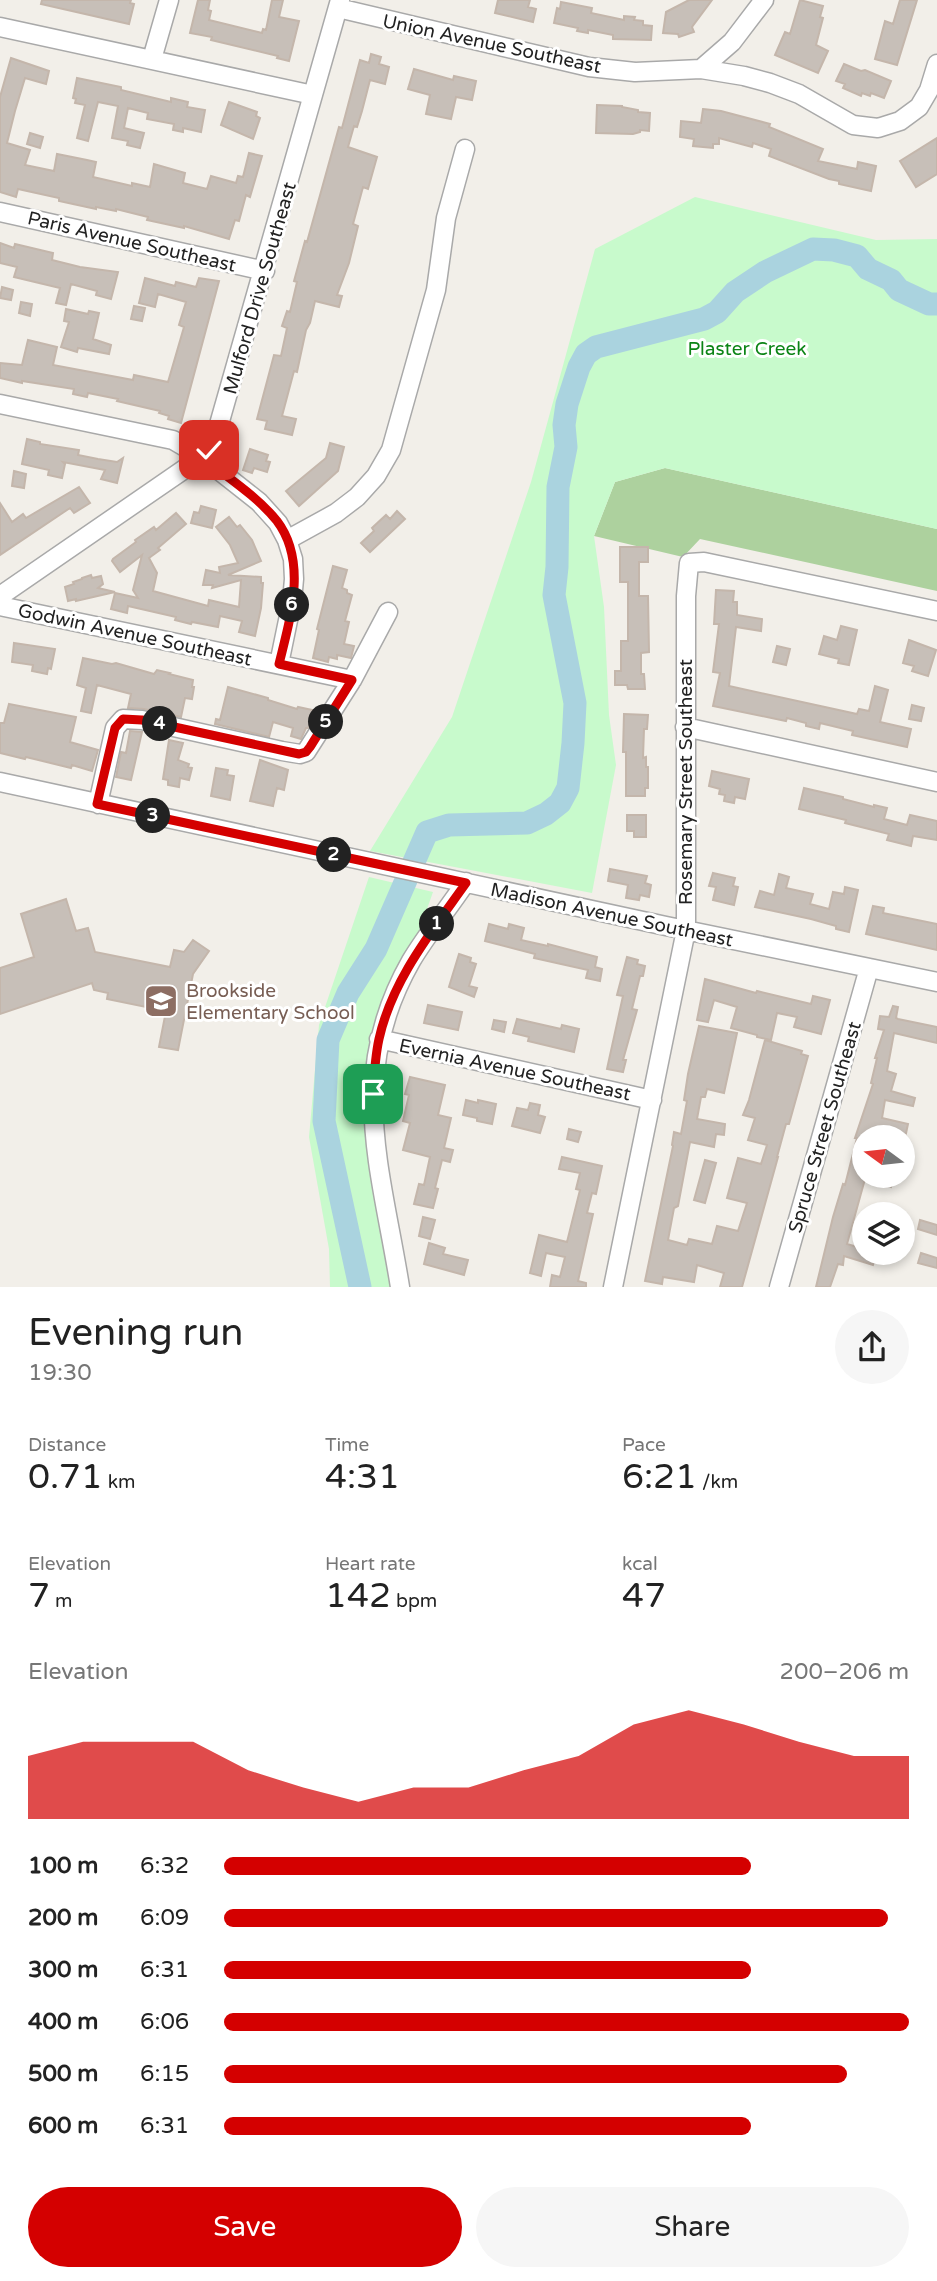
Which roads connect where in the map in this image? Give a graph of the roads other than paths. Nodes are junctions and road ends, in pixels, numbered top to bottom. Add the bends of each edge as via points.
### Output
1 (169, 0) edge
2 (764, 0) edge
3 (339, 4) edge
4 (0, 27) edge
5 (152, 60) junction
6 (937, 64) edge
7 (701, 69) junction
8 (313, 95) junction
9 (465, 149) dead end
10 (0, 212) edge
11 (265, 271) junction
12 (0, 404) edge
13 (202, 457) junction
14 (287, 540) junction
15 (0, 596) edge
16 (0, 606) edge
17 (937, 611) edge
18 (388, 612) dead end
19 (279, 664) junction
20 (352, 680) junction
21 (685, 727) junction
22 (0, 782) edge
23 (937, 782) edge
24 (97, 804) junction
25 (466, 883) junction
26 (686, 930) junction
27 (869, 968) junction
28 (937, 982) edge
29 (379, 1039) junction
30 (652, 1100) junction
31 (400, 1287) edge
32 (613, 1287) edge
33 (779, 1287) edge

1 - 5 street
2 - 7 street via 732,42
3 - 7 street, Union Avenue Southeast via 589,67 635,72
3 - 8 street, Mulford Drive Southeast
4 - 5 street
5 - 8 street
6 - 7 street, Union Avenue Southeast via 919,107 900,121 878,128 853,125 770,83
8 - 11 street, Mulford Drive Southeast
9 - 14 street via 446,218 436,290 391,450 357,497
10 - 11 street, Paris Avenue Southeast
11 - 13 street, Mulford Drive Southeast via 218,434
12 - 13 street via 164,437
13 - 14 street via 259,502
13 - 15 street, Mulford Drive Southeast
14 - 19 street via 294,579
16 - 19 street, Godwin Avenue Southeast
17 - 21 street, Rosemary Street Southeast via 704,562 689,563
18 - 20 street
19 - 20 street, Godwin Avenue Southeast
20 - 24 street via 310,747 299,754 123,719 115,728
21 - 23 street
21 - 26 street, Rosemary Street Southeast
22 - 24 street, Madison Avenue Southeast
24 - 25 street, Madison Avenue Southeast
25 - 26 street, Madison Avenue Southeast
25 - 29 street via 411,961
26 - 27 street, Madison Avenue Southeast
26 - 30 street, Rosemary Street Southeast
27 - 28 street, Madison Avenue Southeast
27 - 33 street, Spruce Street Southeast
29 - 30 street, Evernia Avenue Southeast
29 - 31 street via 374,1136
30 - 32 street, Rosemary Street Southeast

